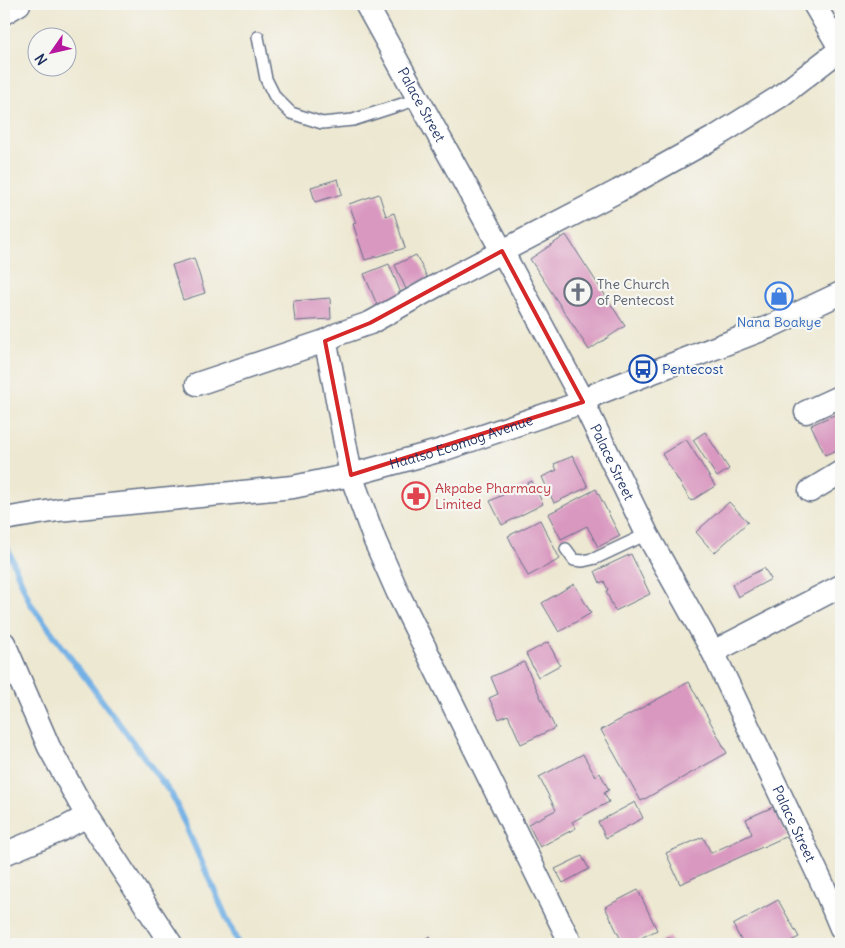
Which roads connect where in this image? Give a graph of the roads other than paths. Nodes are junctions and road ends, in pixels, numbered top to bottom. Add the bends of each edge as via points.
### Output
1 (19, 4) edge
2 (366, 4) edge
3 (814, 4) edge
4 (4, 13) edge
5 (258, 37) dead end
6 (841, 49) edge
7 (418, 99) junction
8 (502, 250) junction
9 (841, 293) edge
10 (325, 341) junction
11 (197, 384) dead end
12 (841, 396) edge
13 (583, 402) junction
14 (806, 412) dead end
15 (841, 472) edge
16 (351, 475) junction
17 (810, 491) dead end
18 (4, 519) edge
19 (647, 534) junction
20 (566, 549) dead end
21 (841, 586) edge
22 (4, 643) edge
23 (713, 652) junction
24 (87, 816) junction
25 (4, 854) edge
26 (841, 928) edge
27 (171, 944) edge
28 (571, 944) edge

1 - 4 street
2 - 7 street, Palace Street
3 - 6 street
5 - 7 lane via 266,79 275,97 291,113 322,123 352,120
6 - 8 street via 778,97 715,137
7 - 8 street, Palace Street
8 - 10 street via 370,323
8 - 13 street, Palace Street
9 - 13 street, Haatso Ecomog Avenue via 769,327 596,394
10 - 11 street
10 - 16 street
12 - 14 street
13 - 16 street, Haatso Ecomog Avenue via 442,450
13 - 19 street, Palace Street
15 - 17 street
16 - 18 street, Haatso Ecomog Avenue via 294,487 58,510
16 - 28 street via 398,593
19 - 20 lane via 583,561 574,560
19 - 23 street, Palace Street
21 - 23 street
22 - 24 street via 49,747
23 - 26 street, Palace Street
24 - 25 street
24 - 27 street

